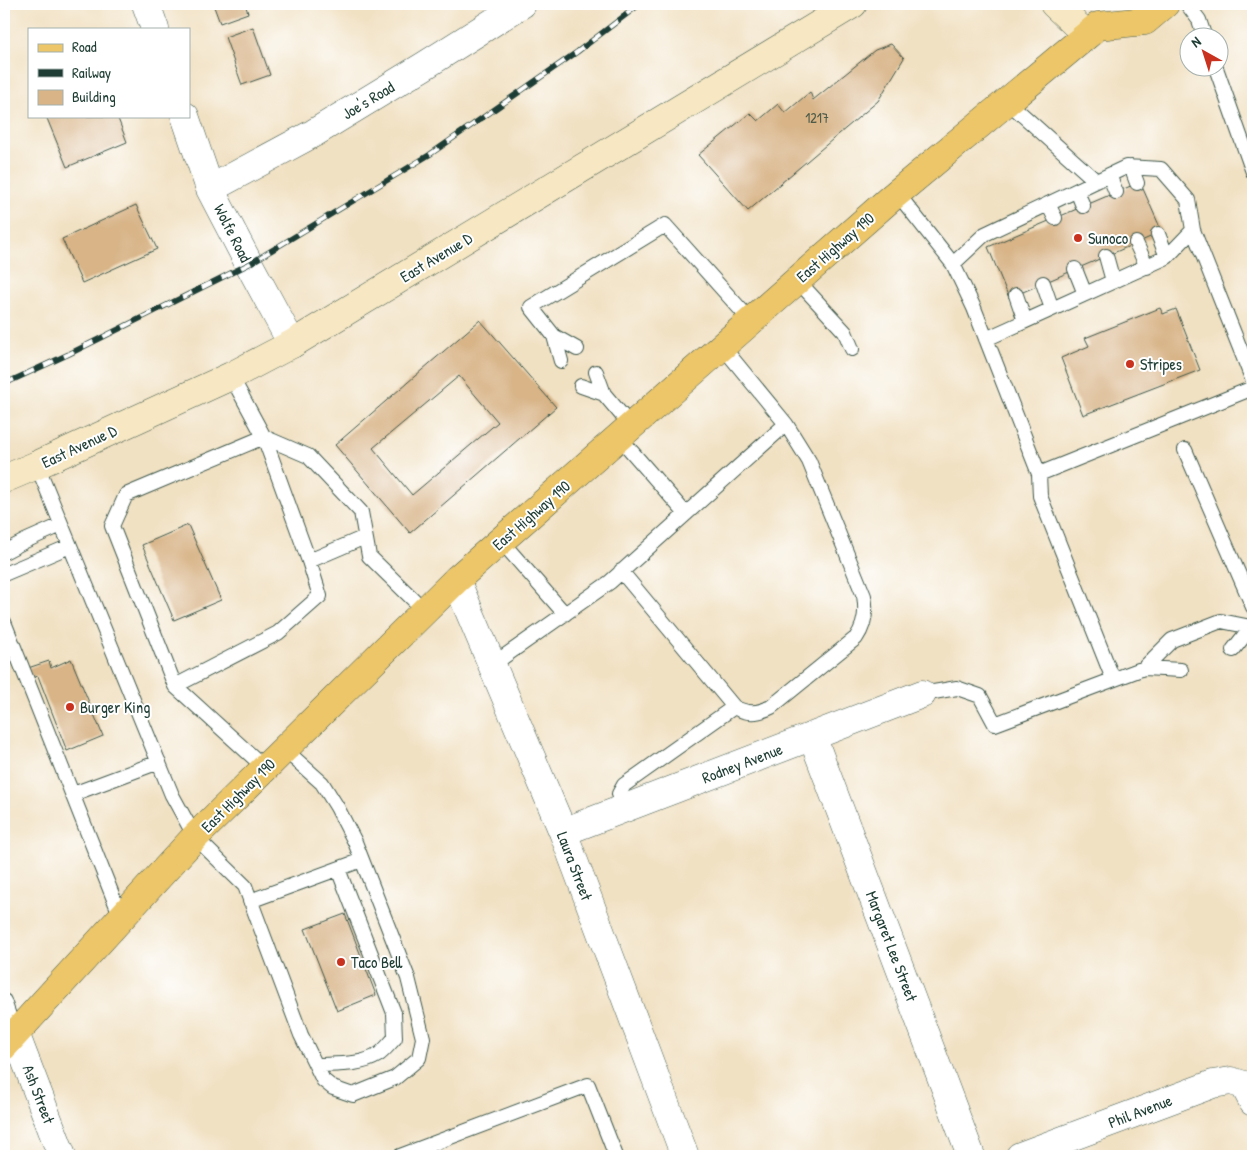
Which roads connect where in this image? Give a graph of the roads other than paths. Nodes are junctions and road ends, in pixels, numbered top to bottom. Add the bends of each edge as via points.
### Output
1 (146, 4) edge
2 (522, 4) edge
3 (853, 4) edge
4 (1054, 4) edge
5 (1165, 4) edge
6 (1187, 4) edge
7 (1096, 22) edge
8 (154, 28) edge
9 (1202, 28) edge
10 (1220, 78) edge
11 (1008, 102) junction
12 (186, 118) edge
13 (1132, 167) junction
14 (1253, 172) edge
15 (1103, 178) junction
16 (1137, 183) dead end
17 (210, 188) junction
18 (1077, 191) junction
19 (1116, 192) dead end
20 (897, 193) junction
21 (1048, 204) junction
22 (1083, 206) dead end
23 (1055, 218) dead end
24 (1016, 219) junction
25 (1193, 230) junction
26 (1022, 233) dead end
27 (1158, 234) dead end
28 (1136, 243) dead end
29 (1106, 256) dead end
30 (1167, 257) junction
31 (953, 264) junction
32 (1147, 267) junction
33 (1075, 269) dead end
34 (798, 280) junction
35 (1113, 282) junction
36 (1043, 283) dead end
37 (1085, 294) junction
38 (1016, 295) dead end
39 (1052, 309) junction
40 (751, 321) junction
41 (1025, 321) junction
42 (554, 336) junction
43 (986, 339) junction
44 (292, 344) junction
45 (722, 346) junction
46 (577, 348) dead end
47 (852, 349) dead end
48 (561, 362) dead end
49 (596, 372) dead end
50 (231, 376) junction
51 (1253, 381) edge
52 (581, 386) dead end
53 (1253, 388) edge
54 (604, 394) junction
55 (786, 424) junction
56 (625, 431) junction
57 (264, 437) junction
58 (1186, 450) dead end
59 (37, 465) junction
60 (1039, 474) junction
61 (4, 479) edge
62 (686, 514) junction
63 (61, 525) junction
64 (366, 536) junction
65 (501, 541) junction
66 (70, 546) junction
67 (4, 552) edge
68 (308, 561) junction
69 (622, 572) junction
70 (4, 574) edge
71 (456, 580) junction
72 (1253, 607) edge
73 (425, 611) junction
74 (565, 614) junction
75 (4, 622) edge
76 (1252, 627) edge
77 (1233, 650) dead end
78 (492, 665) junction
79 (1144, 668) junction
80 (1181, 670) dead end
81 (1113, 679) junction
82 (175, 686) junction
83 (922, 694) joint
84 (734, 707) junction
85 (812, 736) junction
86 (275, 759) junction
87 (159, 762) junction
88 (73, 794) junction
89 (624, 808) junction
90 (563, 832) junction
91 (195, 837) junction
92 (362, 860) junction
93 (338, 869) junction
94 (250, 901) junction
95 (121, 917) junction
96 (4, 1001) edge
97 (10, 1039) edge
98 (316, 1065) junction
99 (1253, 1102) edge
100 (62, 1156) edge
101 (400, 1156) edge
102 (616, 1156) edge
103 (685, 1156) edge
104 (971, 1156) edge
105 (1020, 1156) edge

1 - 8 street
2 - 17 street, Joe's Road via 314,133
3 - 44 main road, East Avenue D
4 - 7 main road
5 - 7 main road via 1145,21
6 - 9 lane
7 - 11 main road, East Highway 190
10 - 14 lane
11 - 15 lane
11 - 20 main road, East Highway 190
12 - 17 street, Wolfe Road
13 - 15 lane
13 - 16 lane
13 - 25 lane via 1161,169 1188,200
15 - 18 lane
15 - 19 lane
17 - 44 street, Wolfe Road
18 - 21 lane
18 - 22 lane
20 - 31 lane
20 - 34 main road, East Highway 190
21 - 23 lane
21 - 24 lane
24 - 26 lane
24 - 31 lane via 992,238 985,234
25 - 30 lane
25 - 51 lane
27 - 30 lane
28 - 32 lane
29 - 35 lane
30 - 32 lane
31 - 43 lane
32 - 35 lane
33 - 37 lane
34 - 40 main road, East Highway 190
34 - 47 lane via 845,332
35 - 37 lane
36 - 39 lane
37 - 39 lane
38 - 41 lane
39 - 41 lane
40 - 42 lane via 666,225 531,307
40 - 45 main road, East Highway 190
41 - 43 lane
42 - 46 lane
42 - 48 lane
43 - 60 lane
44 - 50 main road, East Avenue D
45 - 55 lane
45 - 56 main road, East Highway 190
49 - 54 lane
50 - 57 lane
50 - 59 main road, East Avenue D
52 - 54 lane
53 - 60 lane
54 - 56 lane
55 - 62 lane
55 - 84 lane via 809,461 864,596 865,619 856,638 771,707 754,712
56 - 62 lane
56 - 65 main road, East Highway 190
57 - 64 lane via 308,456 361,512
57 - 68 lane
57 - 82 lane via 126,495 112,526
58 - 72 lane
59 - 61 main road, East Avenue D
59 - 63 lane
60 - 81 lane via 1040,496
62 - 69 lane
63 - 66 lane
63 - 67 lane
64 - 68 lane
64 - 73 lane via 369,556
65 - 71 main road, East Highway 190
65 - 74 lane
66 - 70 lane
66 - 87 lane
68 - 82 lane via 320,596 278,633
69 - 74 lane
69 - 84 lane
71 - 73 main road, East Highway 190
71 - 78 street, Laura Street
73 - 86 main road, East Highway 190
74 - 78 lane
75 - 88 lane
76 - 77 lane
76 - 79 lane via 1221,620 1172,640
78 - 90 street, Laura Street
79 - 80 lane
79 - 81 lane
81 - 83 lane via 995,724 980,696 957,688
82 - 86 lane
83 - 85 street, Rodney Avenue
84 - 89 lane via 624,785 619,794
85 - 89 street, Rodney Avenue
85 - 104 street, Margaret Lee Street
86 - 91 main road, East Highway 190
86 - 92 lane via 322,783
87 - 88 lane
87 - 91 lane via 172,795
88 - 95 lane
89 - 90 street, Rodney Avenue
90 - 103 street, Laura Street
91 - 94 lane via 245,886
91 - 95 main road, East Highway 190
92 - 93 lane
92 - 98 lane via 408,978 423,1038 419,1058 395,1078 353,1095 333,1088 323,1080
93 - 94 lane
93 - 98 lane via 394,1013 395,1038 379,1054 364,1061
94 - 98 lane via 301,1035
95 - 97 main road, East Highway 190
96 - 97 lane
97 - 100 street, Ash Street
99 - 105 street, Phil Avenue via 1244,1085 1232,1081 1214,1084
101 - 102 lane via 588,1086

